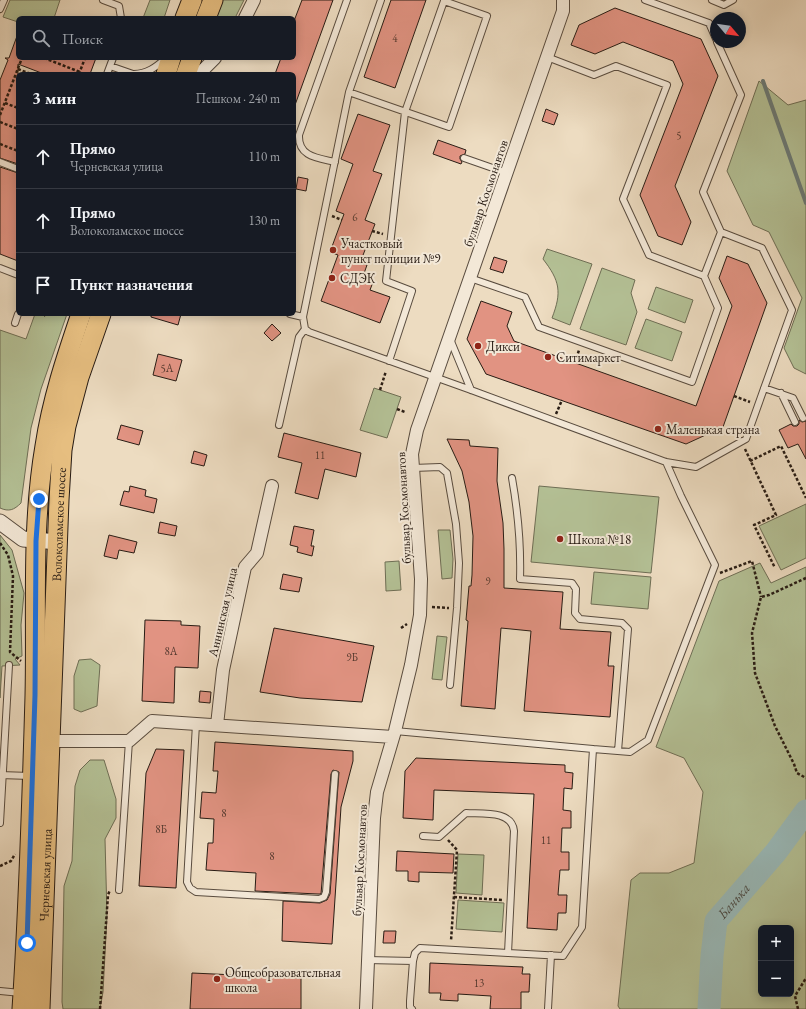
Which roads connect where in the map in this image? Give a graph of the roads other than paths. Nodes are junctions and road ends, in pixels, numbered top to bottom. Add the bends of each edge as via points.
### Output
1 (4, 0) edge
2 (103, 0) edge
3 (192, 0) edge
4 (213, 0) edge
5 (254, 0) edge
6 (347, 0) edge
7 (381, 0) edge
8 (563, 0) edge
9 (645, 0) edge
10 (712, 0) edge
11 (733, 0) edge
12 (0, 9) edge
13 (121, 16) edge
14 (186, 16) edge
15 (207, 16) edge
16 (246, 16) edge
17 (710, 25) edge
18 (720, 48) edge
19 (547, 57) junction
20 (112, 60) edge
21 (164, 60) edge
22 (170, 60) edge
23 (191, 60) edge
24 (213, 60) edge
25 (110, 66) junction
26 (108, 72) edge
27 (128, 72) edge
28 (143, 72) edge
29 (167, 72) edge
30 (187, 72) edge
31 (201, 72) edge
32 (349, 92) junction
33 (405, 112) junction
34 (464, 158) dead end
35 (0, 162) edge
36 (335, 162) junction
37 (16, 168) edge
38 (507, 173) junction
39 (721, 232) junction
40 (0, 268) edge
41 (16, 274) edge
42 (704, 276) junction
43 (470, 278) junction
44 (296, 315) edge
45 (17, 316) edge
46 (80, 316) edge
47 (99, 316) edge
48 (304, 317) junction
49 (15, 323) dead end
50 (305, 329) junction
51 (449, 338) junction
52 (389, 361) junction
53 (436, 377) junction
54 (764, 388) junction
55 (471, 390) junction
56 (781, 394) junction
57 (803, 418) dead end
58 (795, 422) dead end
59 (280, 425) dead end
60 (666, 462) junction
61 (413, 468) junction
62 (512, 478) dead end
63 (272, 486) dead end
64 (0, 522) edge
65 (36, 541) junction
66 (58, 542) junction
67 (9, 665) dead end
68 (450, 685) dead end
69 (196, 724) junction
70 (217, 725) junction
71 (394, 734) junction
72 (41, 740) junction
73 (129, 741) junction
74 (593, 749) junction
75 (618, 751) junction
76 (335, 774) dead end
77 (2, 775) edge
78 (32, 776) junction
79 (0, 823) edge
80 (423, 836) dead end
81 (119, 890) dead end
82 (508, 953) junction
83 (551, 955) junction
84 (368, 960) junction
85 (412, 961) junction
86 (0, 991) edge
87 (22, 1001) edge
88 (40, 1009) edge
89 (366, 1009) edge
90 (412, 1009) edge
91 (548, 1009) edge

1 - 12 lane
2 - 13 lane via 119,6
3 - 14 main road
4 - 15 main road
5 - 16 street
6 - 36 lane via 299,135 299,143 308,154
7 - 32 lane
8 - 19 street, бульвар Космонавтов via 563,11
9 - 17 lane
10 - 11 lane via 724,5
18 - 39 lane via 741,95 703,192
19 - 38 street, бульвар Космонавтов
19 - 42 lane via 594,76 616,66 667,85 623,198 649,255
20 - 25 lane
21 - 28 lane via 156,67
22 - 29 main road
23 - 30 main road
24 - 31 street
25 - 26 lane
25 - 27 lane
32 - 33 lane
32 - 36 lane
33 - 33 lane via 449,127 488,16 444,1
33 - 52 lane via 386,281 412,291
34 - 38 lane
35 - 37 lane
36 - 48 lane
38 - 43 street, бульвар Космонавтов
39 - 42 lane
39 - 54 lane via 762,248 792,310
40 - 41 lane
42 - 43 lane via 718,308 692,382 539,327 525,297
43 - 51 street, бульвар Космонавтов
44 - 48 lane
45 - 49 lane
46 - 65 main road, Волоколамское шоссе via 61,373 49,422 44,448
47 - 66 main road, Волоколамское шоссе via 66,426 62,450
48 - 50 lane
50 - 52 lane
50 - 59 lane via 299,336
51 - 53 street, бульвар Космонавтов
51 - 55 lane
52 - 53 lane
53 - 55 lane
53 - 61 street, бульвар Космонавтов via 417,430 412,454
54 - 56 lane
54 - 60 lane via 746,440 696,467
55 - 60 lane
56 - 57 lane via 793,398
56 - 58 lane
60 - 75 lane via 715,565 648,740 630,752
61 - 68 lane via 440,466 447,473 456,524 457,608
61 - 71 street, бульвар Космонавтов via 421,579 420,615
62 - 75 lane via 519,525 520,579 572,583 576,589 575,613 580,619 622,623 628,629
63 - 70 street, Аннинская улица via 257,553 245,567 223,670
64 - 65 street via 23,539
65 - 66 street
65 - 72 main road, Волоколамское шоссе
66 - 72 main road, Волоколамское шоссе via 54,654
67 - 77 lane
69 - 70 street
69 - 73 street via 152,721
69 - 76 lane via 187,882 196,892 319,899 324,897
70 - 71 street
71 - 74 lane
71 - 84 street, бульвар Космонавтов via 378,792 374,818
72 - 73 street
72 - 78 main road, Черневская улица
72 - 88 main road, Черневская улица
73 - 81 lane
74 - 75 lane
74 - 83 lane via 582,927 563,956
77 - 78 lane
77 - 79 lane
78 - 87 main road, Черневская улица via 27,943
80 - 82 lane via 439,837 466,813 499,815 513,825
82 - 83 lane
82 - 85 lane via 420,948
83 - 91 lane
84 - 85 lane
84 - 89 street, бульвар Космонавтов
85 - 90 lane
86 - 87 lane

